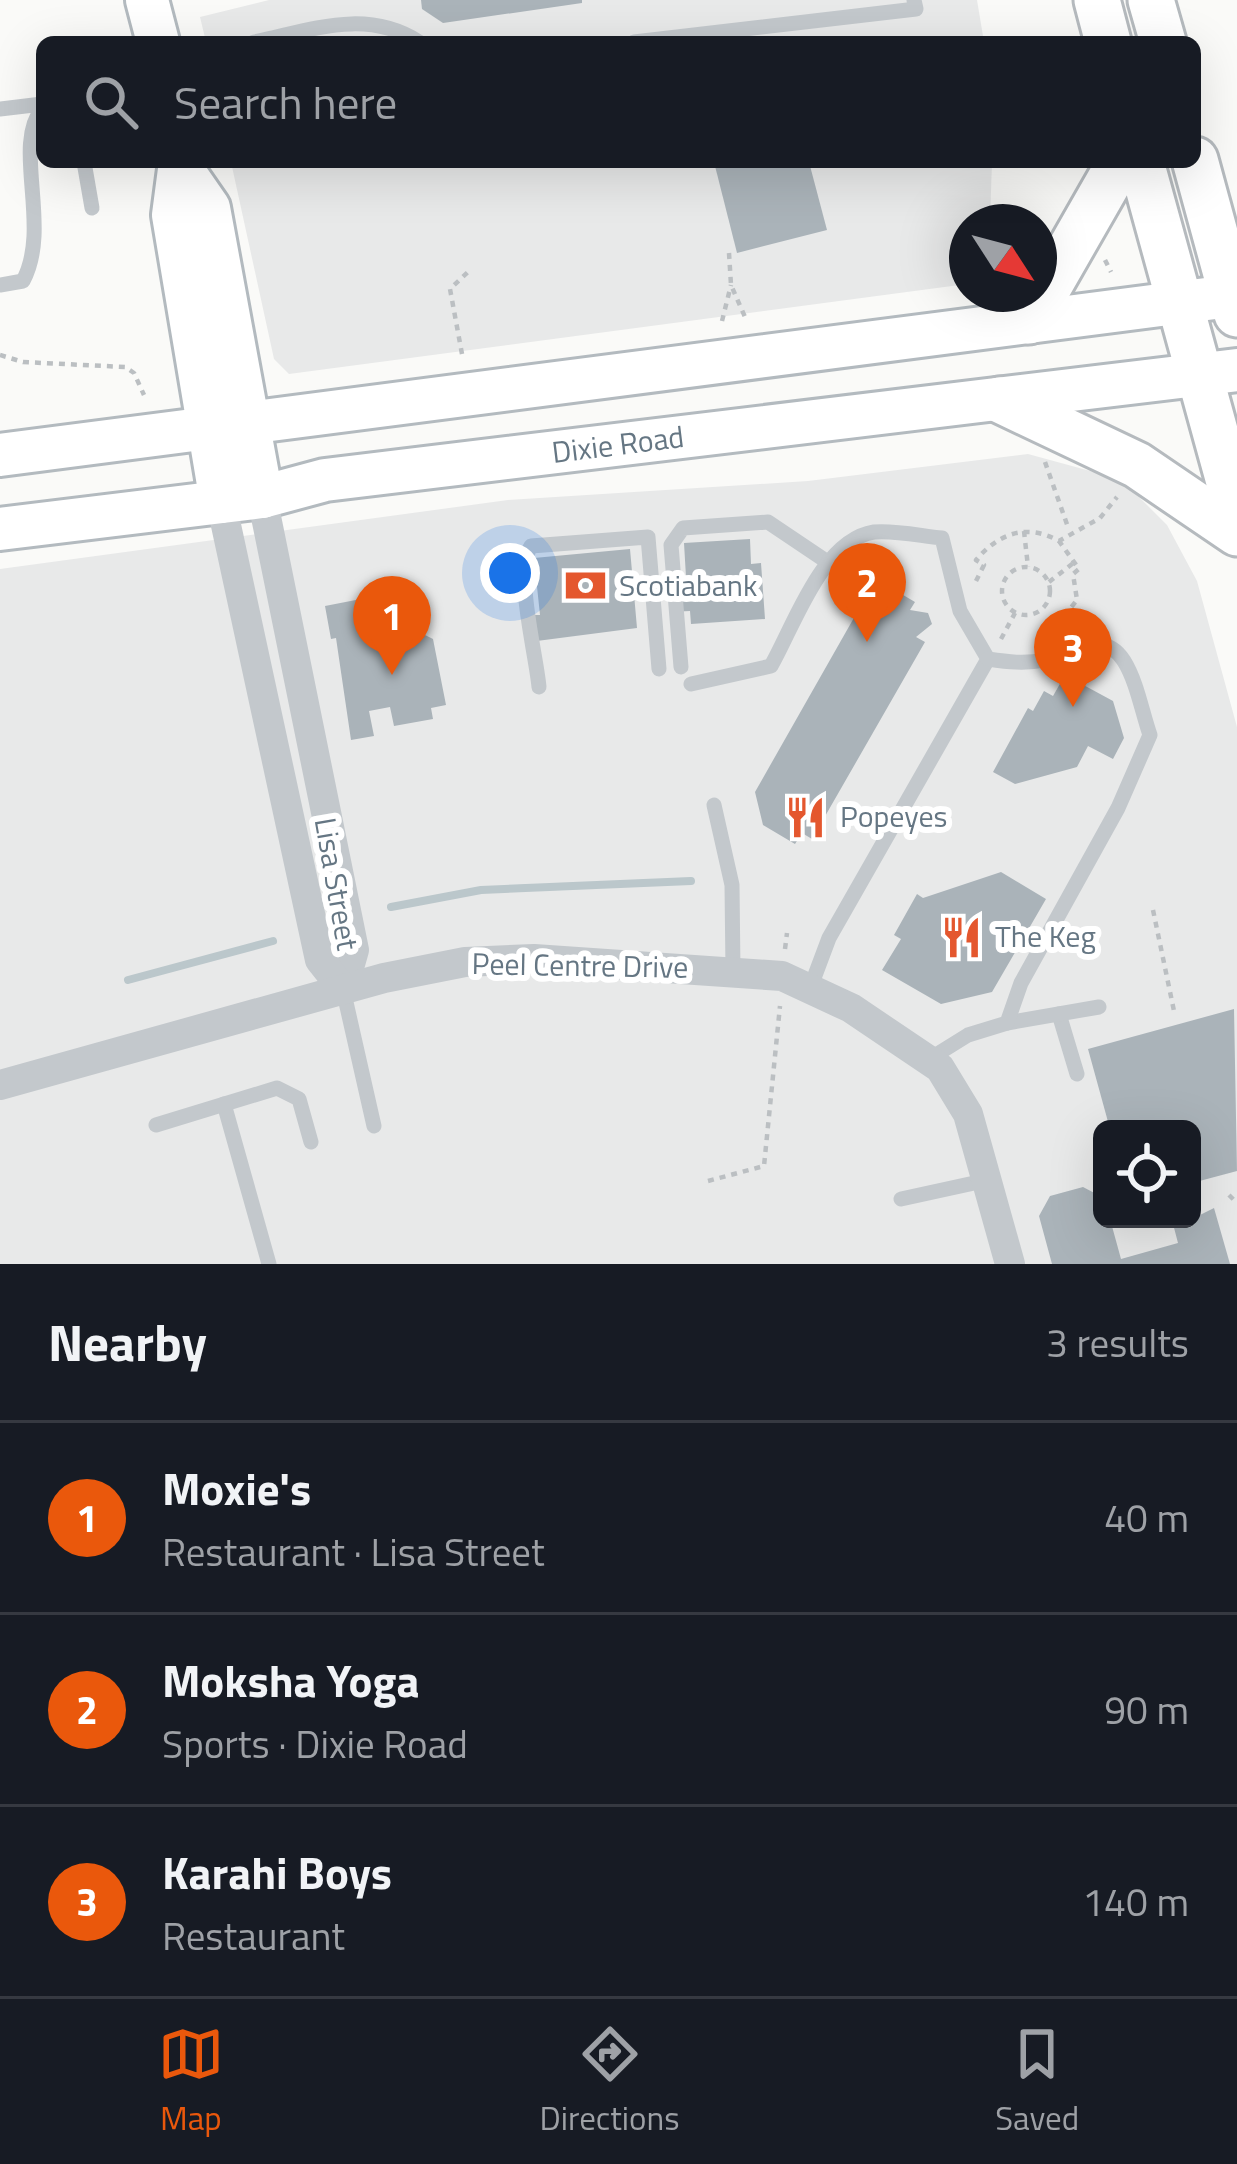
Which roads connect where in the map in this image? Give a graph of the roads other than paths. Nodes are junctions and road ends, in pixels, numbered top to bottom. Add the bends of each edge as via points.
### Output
1 (147, 0) edge
2 (914, 0) edge
3 (1097, 0) edge
4 (1151, 0) edge
5 (156, 36) edge
6 (284, 36) edge
7 (410, 36) edge
8 (685, 36) edge
9 (1106, 36) edge
10 (1161, 36) edge
11 (36, 106) edge
12 (0, 109) edge
13 (36, 121) edge
14 (85, 168) edge
15 (181, 168) edge
16 (1117, 168) edge
17 (1143, 168) edge
18 (1210, 173) edge
19 (92, 208) dead end
20 (0, 285) edge
21 (1180, 302) junction
22 (1235, 302) edge
23 (1029, 321) junction
24 (1218, 373) edge
25 (1000, 400) junction
26 (231, 423) junction
27 (0, 455) edge
28 (241, 499) junction
29 (1237, 511) edge
30 (0, 529) edge
31 (1237, 533) edge
32 (829, 563) junction
33 (988, 659) junction
34 (681, 667) dead end
35 (659, 669) dead end
36 (692, 684) dead end
37 (539, 687) dead end
38 (715, 805) dead end
39 (734, 971) junction
40 (811, 986) junction
41 (343, 989) junction
42 (1099, 1006) dead end
43 (1059, 1014) junction
44 (1007, 1023) junction
45 (931, 1058) junction
46 (1077, 1074) dead end
47 (0, 1085) edge
48 (224, 1104) junction
49 (156, 1125) dead end
50 (374, 1126) dead end
51 (311, 1142) dead end
52 (988, 1180) junction
53 (901, 1199) dead end
54 (269, 1264) edge
55 (1010, 1264) edge

1 - 5 main road
2 - 8 lane via 916,9
3 - 9 main road
4 - 10 main road
6 - 7 lane via 364,20
11 - 12 lane
13 - 20 lane via 35,259 23,281
14 - 19 lane
15 - 26 main road, Lisa Street via 173,215
16 - 23 main road
17 - 21 main road
18 - 22 main road
21 - 22 main road
21 - 23 main road
21 - 24 main road
23 - 26 main road
24 - 25 main road, Dixie Road
24 - 29 main road
25 - 28 main road, Dixie Road via 325,480
25 - 31 main road via 1137,465
26 - 27 main road
26 - 28 main road, Lisa Street
28 - 30 main road, Dixie Road
28 - 41 street, Lisa Street via 320,960
32 - 33 lane via 876,532 942,538 960,611
32 - 34 lane via 768,522 682,528 671,545
32 - 36 lane via 771,666
33 - 40 lane via 829,938
33 - 44 lane via 1019,664 1104,646 1124,660 1150,735
35 - 37 lane via 648,537 531,545 524,580
38 - 39 lane via 732,884
39 - 40 street, Peel Centre Drive
39 - 41 street, Peel Centre Drive via 465,962
40 - 45 street, Peel Centre Drive
41 - 47 street, Peel Centre Drive
41 - 50 lane
42 - 43 lane
43 - 44 lane
43 - 46 lane
44 - 45 lane
45 - 52 street, Peel Centre Drive via 968,1114
48 - 49 lane
48 - 51 lane via 277,1088 299,1099
48 - 54 lane
52 - 53 lane
52 - 55 street, Peel Centre Drive

